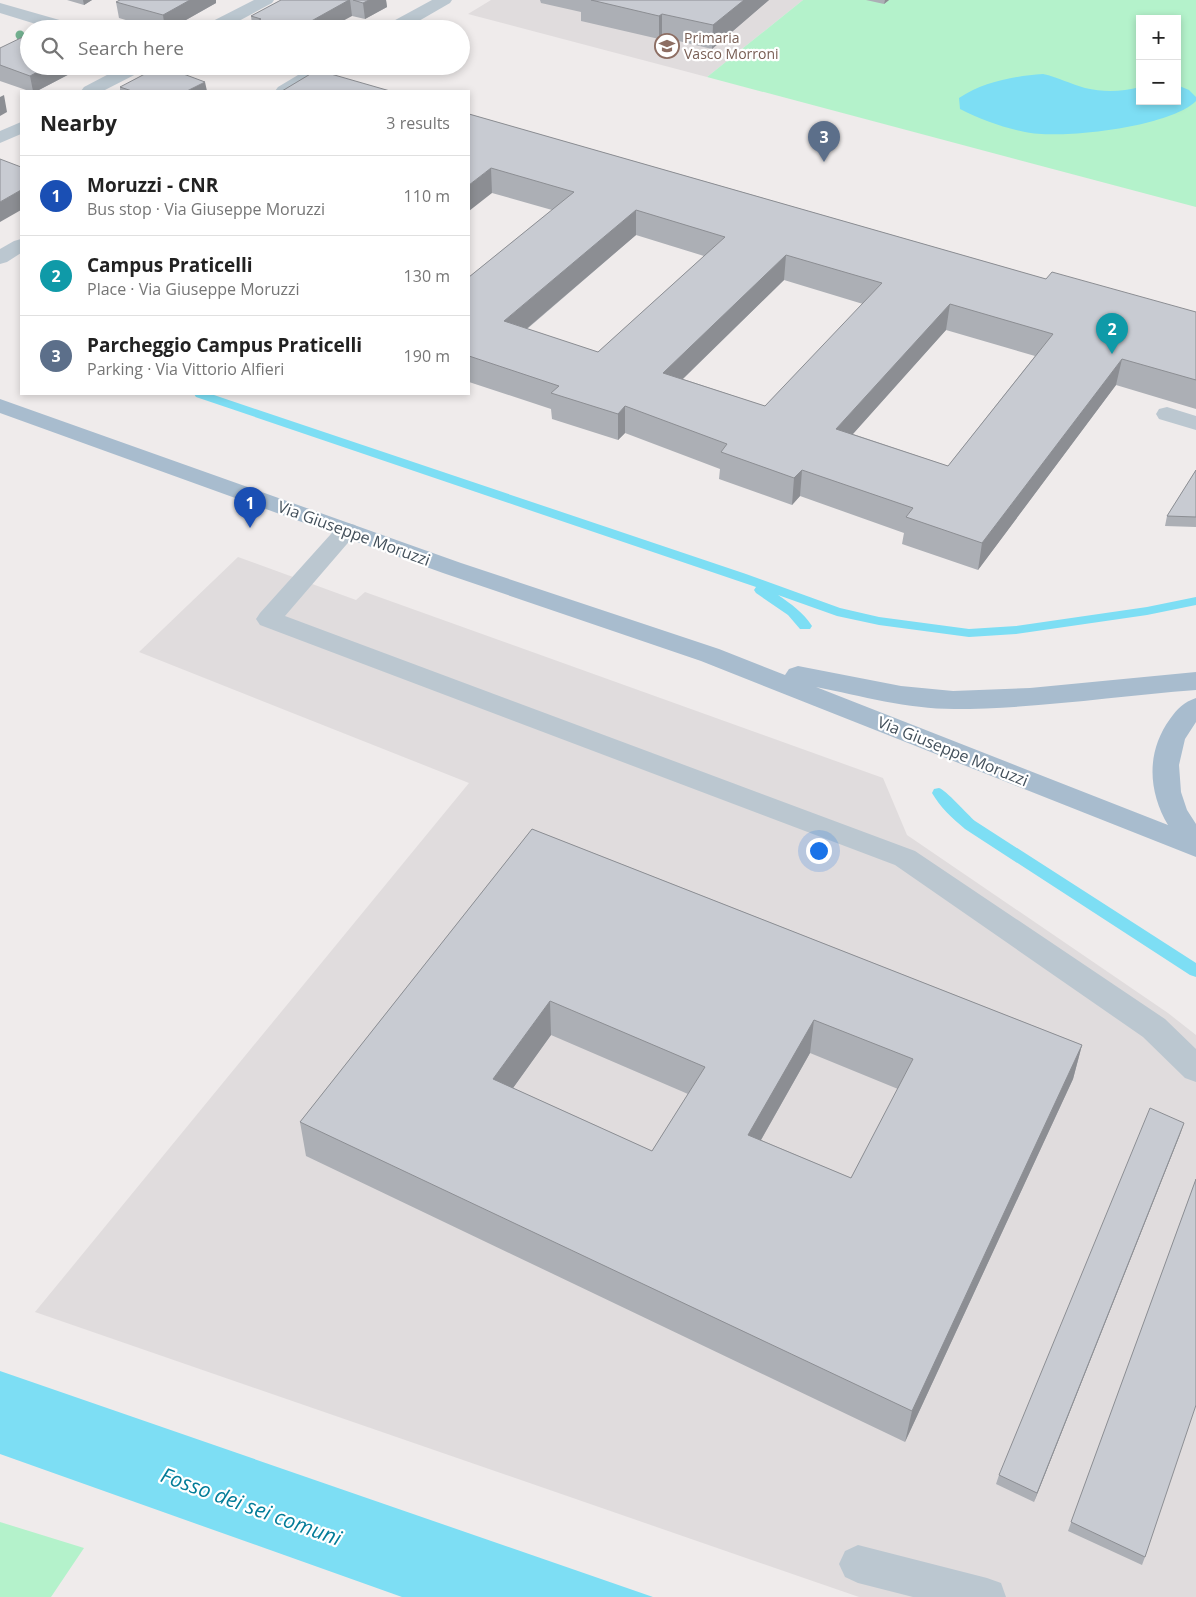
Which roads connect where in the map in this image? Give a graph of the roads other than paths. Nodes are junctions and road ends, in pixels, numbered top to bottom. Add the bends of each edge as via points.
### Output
1 (266, 0) edge
2 (444, 0) edge
3 (0, 8) edge
4 (40, 20) edge
5 (228, 20) edge
6 (408, 20) edge
7 (121, 75) edge
8 (311, 75) edge
9 (92, 90) edge
10 (286, 90) edge
11 (20, 128) edge
12 (0, 138) edge
13 (20, 246) edge
14 (0, 258) edge
15 (0, 406) edge
16 (1167, 414) dead end
17 (1196, 423) edge
18 (347, 530) junction
19 (710, 655) junction
20 (1196, 681) edge
21 (1196, 707) edge
22 (1196, 846) edge
23 (1196, 1069) edge
24 (858, 1564) dead end
25 (987, 1597) edge

1 - 5 street
2 - 6 street
3 - 4 street
7 - 9 street
8 - 10 street
11 - 12 street
13 - 14 street
15 - 18 main road, Via Giuseppe Moruzzi
16 - 17 street
18 - 19 main road, Via Giuseppe Moruzzi
18 - 23 street via 269,619 905,858 1154,1028
19 - 20 main road, Via Giuseppe Moruzzi via 825,682 953,700 1030,697
19 - 22 main road, Via Giuseppe Moruzzi
21 - 22 main road via 1171,737 1164,769 1171,805
24 - 25 street

